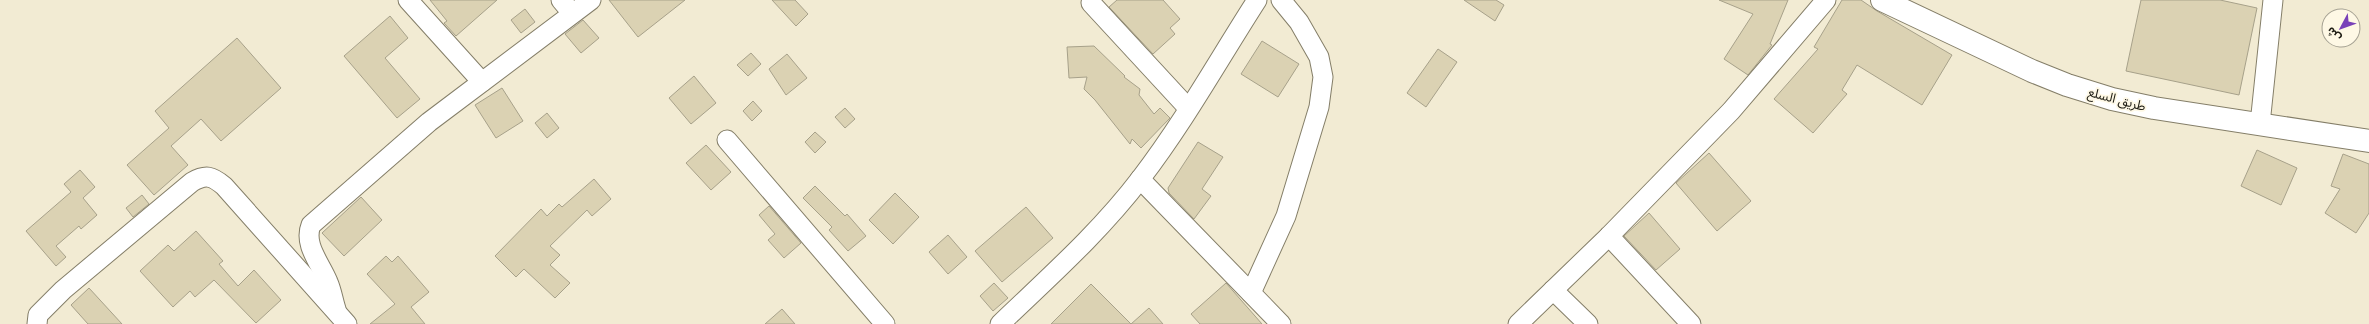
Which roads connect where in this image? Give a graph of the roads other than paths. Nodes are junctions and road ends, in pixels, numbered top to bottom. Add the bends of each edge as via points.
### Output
1 (408, 0) edge
2 (591, 0) edge
3 (1257, 0) edge
4 (1281, 0) edge
5 (1826, 0) edge
6 (1882, 0) edge
7 (2273, 0) edge
8 (1091, 3) dead end
9 (567, 7) edge
10 (482, 82) junction
11 (1188, 108) junction
12 (2260, 124) junction
13 (727, 140) dead end
14 (2369, 141) edge
15 (1140, 179) junction
16 (1609, 236) junction
17 (1553, 290) junction
18 (1251, 292) junction
19 (336, 309) junction
20 (37, 324) edge
21 (347, 324) edge
22 (885, 324) edge
23 (1000, 324) edge
24 (1281, 324) edge
25 (1518, 324) edge
26 (1588, 324) edge
27 (1691, 324) edge

1 - 10 street
2 - 9 street
3 - 11 street
4 - 18 street via 1299,22 1319,57 1323,77 1319,107 1286,216
5 - 16 street via 1731,111
6 - 12 street, طريق السلع via 2067,85 2154,108
7 - 12 street
8 - 11 street
9 - 10 street
10 - 19 street via 429,122 311,225 309,241 328,283
11 - 15 street
12 - 14 street, طريق السلع
13 - 22 street
15 - 18 street
15 - 23 street via 1083,244
16 - 17 street
16 - 27 street
17 - 25 street
17 - 26 street
18 - 24 street
19 - 20 street via 224,186 208,176 202,176 69,285 38,315
19 - 21 street

